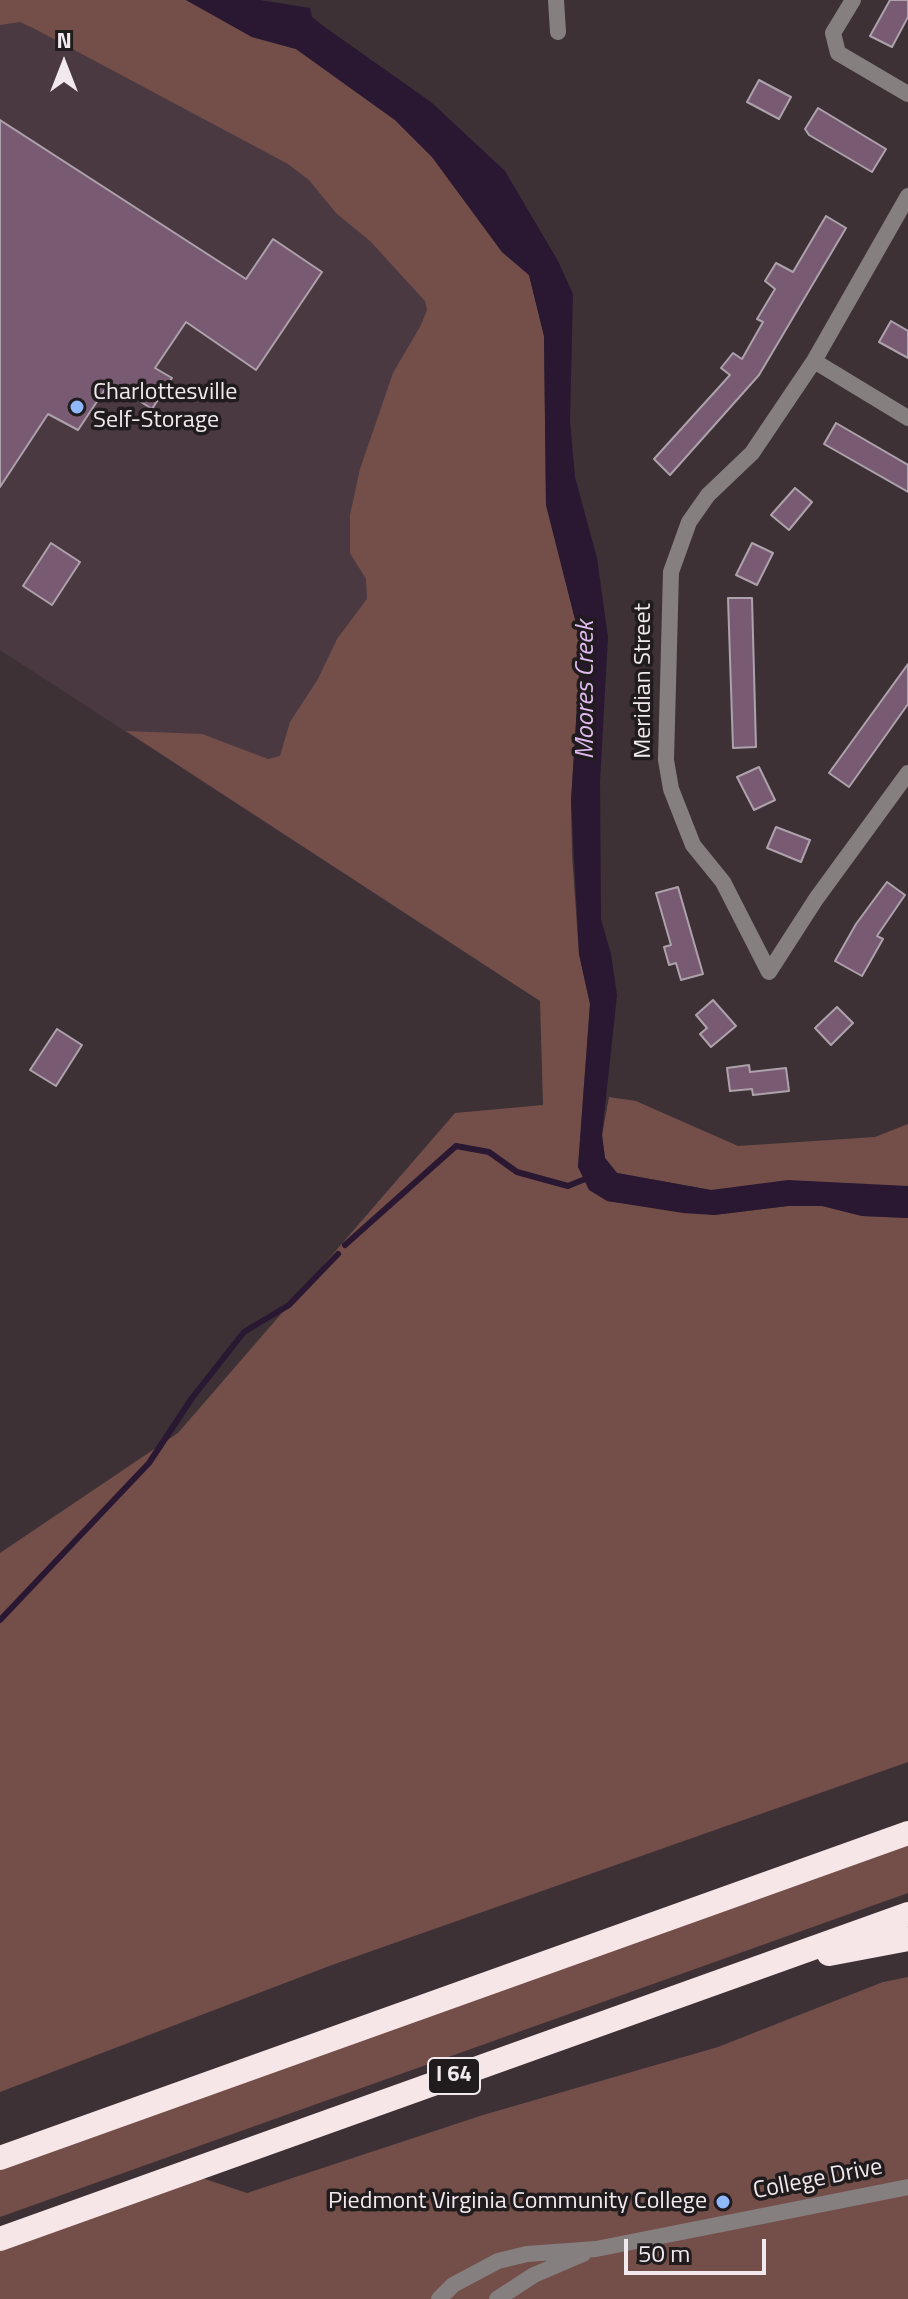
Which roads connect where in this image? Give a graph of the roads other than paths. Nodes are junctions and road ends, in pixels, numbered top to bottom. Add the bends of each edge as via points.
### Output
1 (556, 0) edge
2 (853, 0) edge
3 (558, 32) dead end
4 (908, 94) edge
5 (908, 196) edge
6 (814, 361) junction
7 (908, 418) edge
8 (908, 773) edge
9 (908, 1833) edge
10 (908, 1914) edge
11 (908, 1939) edge
12 (772, 1963) junction
13 (0, 2158) edge
14 (908, 2187) edge
15 (0, 2239) edge
16 (596, 2249) junction
17 (439, 2299) edge
18 (497, 2299) edge

1 - 3 street
2 - 4 street via 833,33 837,50
5 - 6 street, Meridian Street
6 - 7 street
6 - 8 street, Meridian Street via 752,453 708,495 689,522 678,546 668,598 666,760 671,789 693,845 723,882 769,972
9 - 13 highway
10 - 12 highway, I 64
11 - 12 highway
12 - 15 highway, I 64
14 - 16 street, College Drive
16 - 17 street, College Drive via 498,2261 453,2285
16 - 18 street, College Drive via 534,2275

